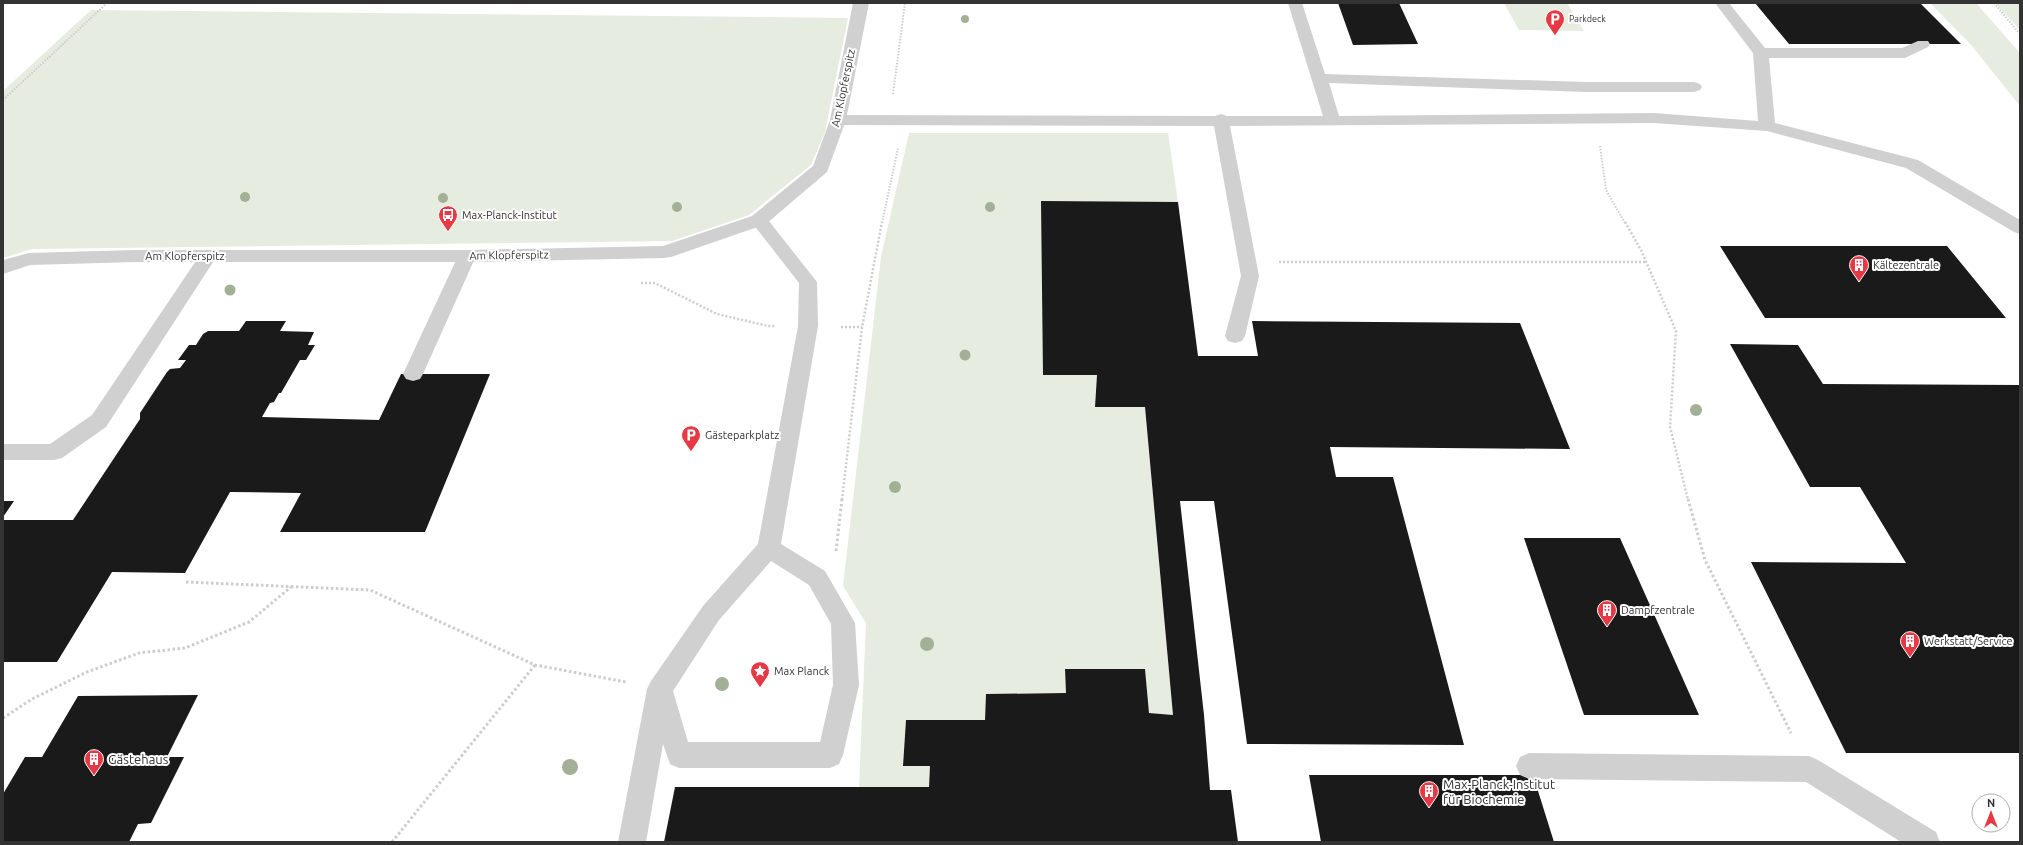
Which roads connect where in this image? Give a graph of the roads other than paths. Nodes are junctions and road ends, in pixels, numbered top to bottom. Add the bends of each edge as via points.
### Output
1 (861, 3) edge
2 (1295, 3) edge
3 (1722, 3) edge
4 (1923, 44) dead end
5 (1761, 53) junction
6 (1320, 78) junction
7 (1694, 87) dead end
8 (1221, 119) junction
9 (838, 120) junction
10 (1333, 120) junction
11 (1766, 126) junction
12 (759, 220) junction
13 (2020, 228) edge
14 (208, 256) junction
15 (467, 256) junction
16 (3, 267) edge
17 (1234, 336) dead end
18 (413, 374) dead end
19 (3, 452) edge
20 (769, 548) junction
21 (660, 689) junction
22 (1529, 766) dead end
23 (632, 842) edge
24 (1926, 842) edge

1 - 9 street, Am Klopferspitz
2 - 6 lane
3 - 5 lane
4 - 5 lane via 1905,53
5 - 11 lane
6 - 7 lane via 1586,87
6 - 10 lane
8 - 9 lane
8 - 10 lane
8 - 17 lane via 1250,276
9 - 12 street, Am Klopferspitz via 821,168
10 - 11 lane via 1654,118
11 - 13 lane via 1912,164
12 - 15 street, Am Klopferspitz via 664,252
12 - 20 lane via 808,282 808,326
14 - 15 street, Am Klopferspitz
14 - 16 street, Am Klopferspitz via 30,259
14 - 19 lane via 99,421 54,452
15 - 18 lane
20 - 21 lane via 711,613
20 - 21 lane via 817,578 843,623 846,685 830,755 679,755
21 - 23 lane
22 - 24 lane via 1809,769

